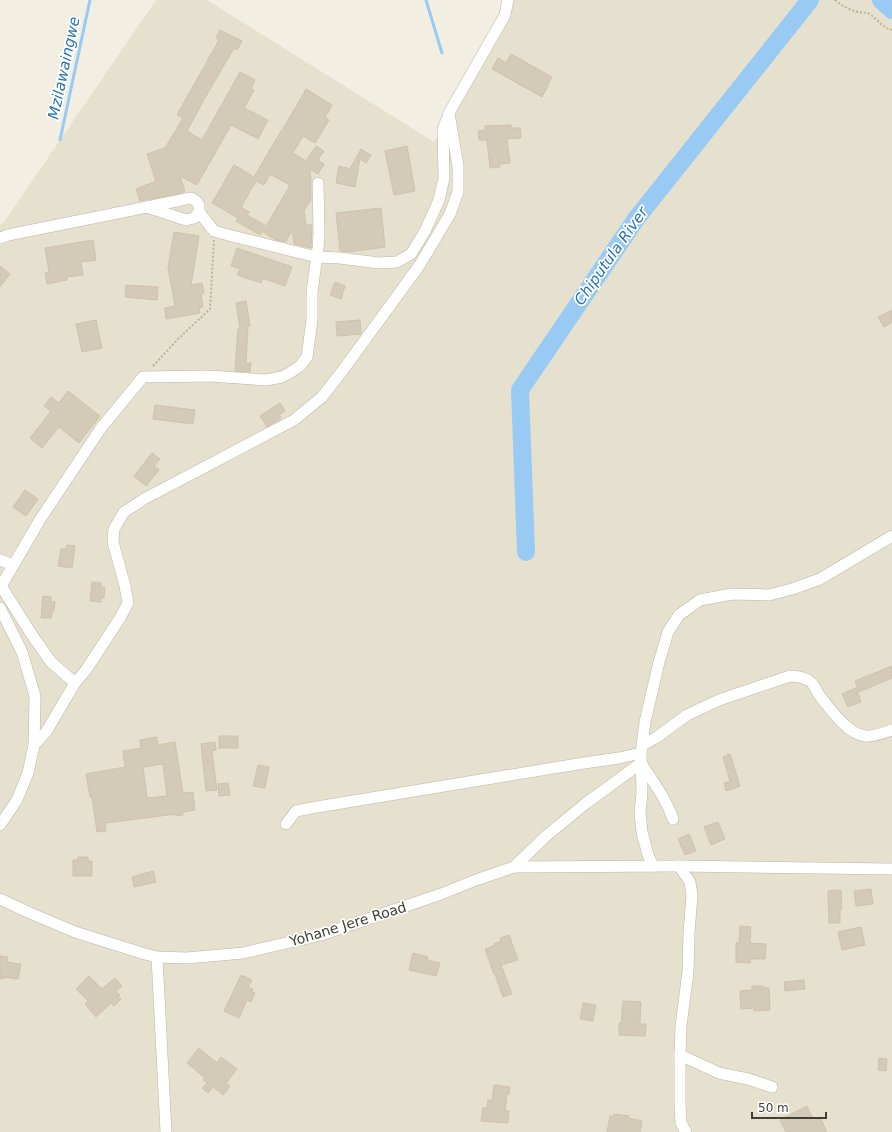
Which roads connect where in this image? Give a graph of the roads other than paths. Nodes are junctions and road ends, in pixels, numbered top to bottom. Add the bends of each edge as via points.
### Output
1 (508, 0) edge
2 (449, 113) junction
3 (318, 183) dead end
4 (147, 207) junction
5 (199, 212) junction
6 (0, 238) edge
7 (317, 257) junction
8 (892, 536) edge
9 (0, 560) edge
10 (13, 565) junction
11 (1, 587) edge
12 (0, 608) edge
13 (75, 683) junction
14 (892, 730) edge
15 (34, 745) junction
16 (642, 754) junction
17 (673, 819) dead end
18 (286, 824) dead end
19 (0, 825) edge
20 (653, 866) junction
21 (679, 866) junction
22 (514, 867) junction
23 (892, 869) edge
24 (0, 898) edge
25 (157, 957) junction
26 (680, 1055) junction
27 (772, 1087) dead end
28 (166, 1132) edge
29 (686, 1132) edge

1 - 2 street via 505,15
2 - 7 street via 443,129 444,178 439,200 411,254 397,262 380,263
2 - 13 street via 458,166 458,192 450,214 419,266 322,397 294,420 124,512 114,529 113,542 128,603
3 - 7 street
4 - 5 street via 186,220 194,218
4 - 5 street via 190,198 199,204
4 - 6 street
5 - 7 street via 214,231
7 - 10 street via 307,357 300,366 282,377 266,380 210,376 143,377 101,428
8 - 16 street via 820,579 769,595 732,594 700,600 679,615 668,632 659,662 645,722
9 - 10 street
10 - 11 street
11 - 13 street via 51,662
12 - 15 street via 22,652 35,696
13 - 15 street via 46,732
14 - 16 street via 864,736 855,732 832,712 809,680 790,676 720,700 687,715 657,737
15 - 19 street via 22,788
16 - 17 street
16 - 18 street via 311,808 296,811
16 - 20 street via 640,813 642,832
16 - 22 street, Yohane Jere Road via 546,836
20 - 21 street
20 - 22 street
21 - 23 street
21 - 26 street via 690,882 692,895
22 - 25 street, Yohane Jere Road via 321,935 243,953 187,958
24 - 25 street, Yohane Jere Road via 75,932
25 - 28 street
26 - 27 street via 720,1073
26 - 29 street via 681,1123

